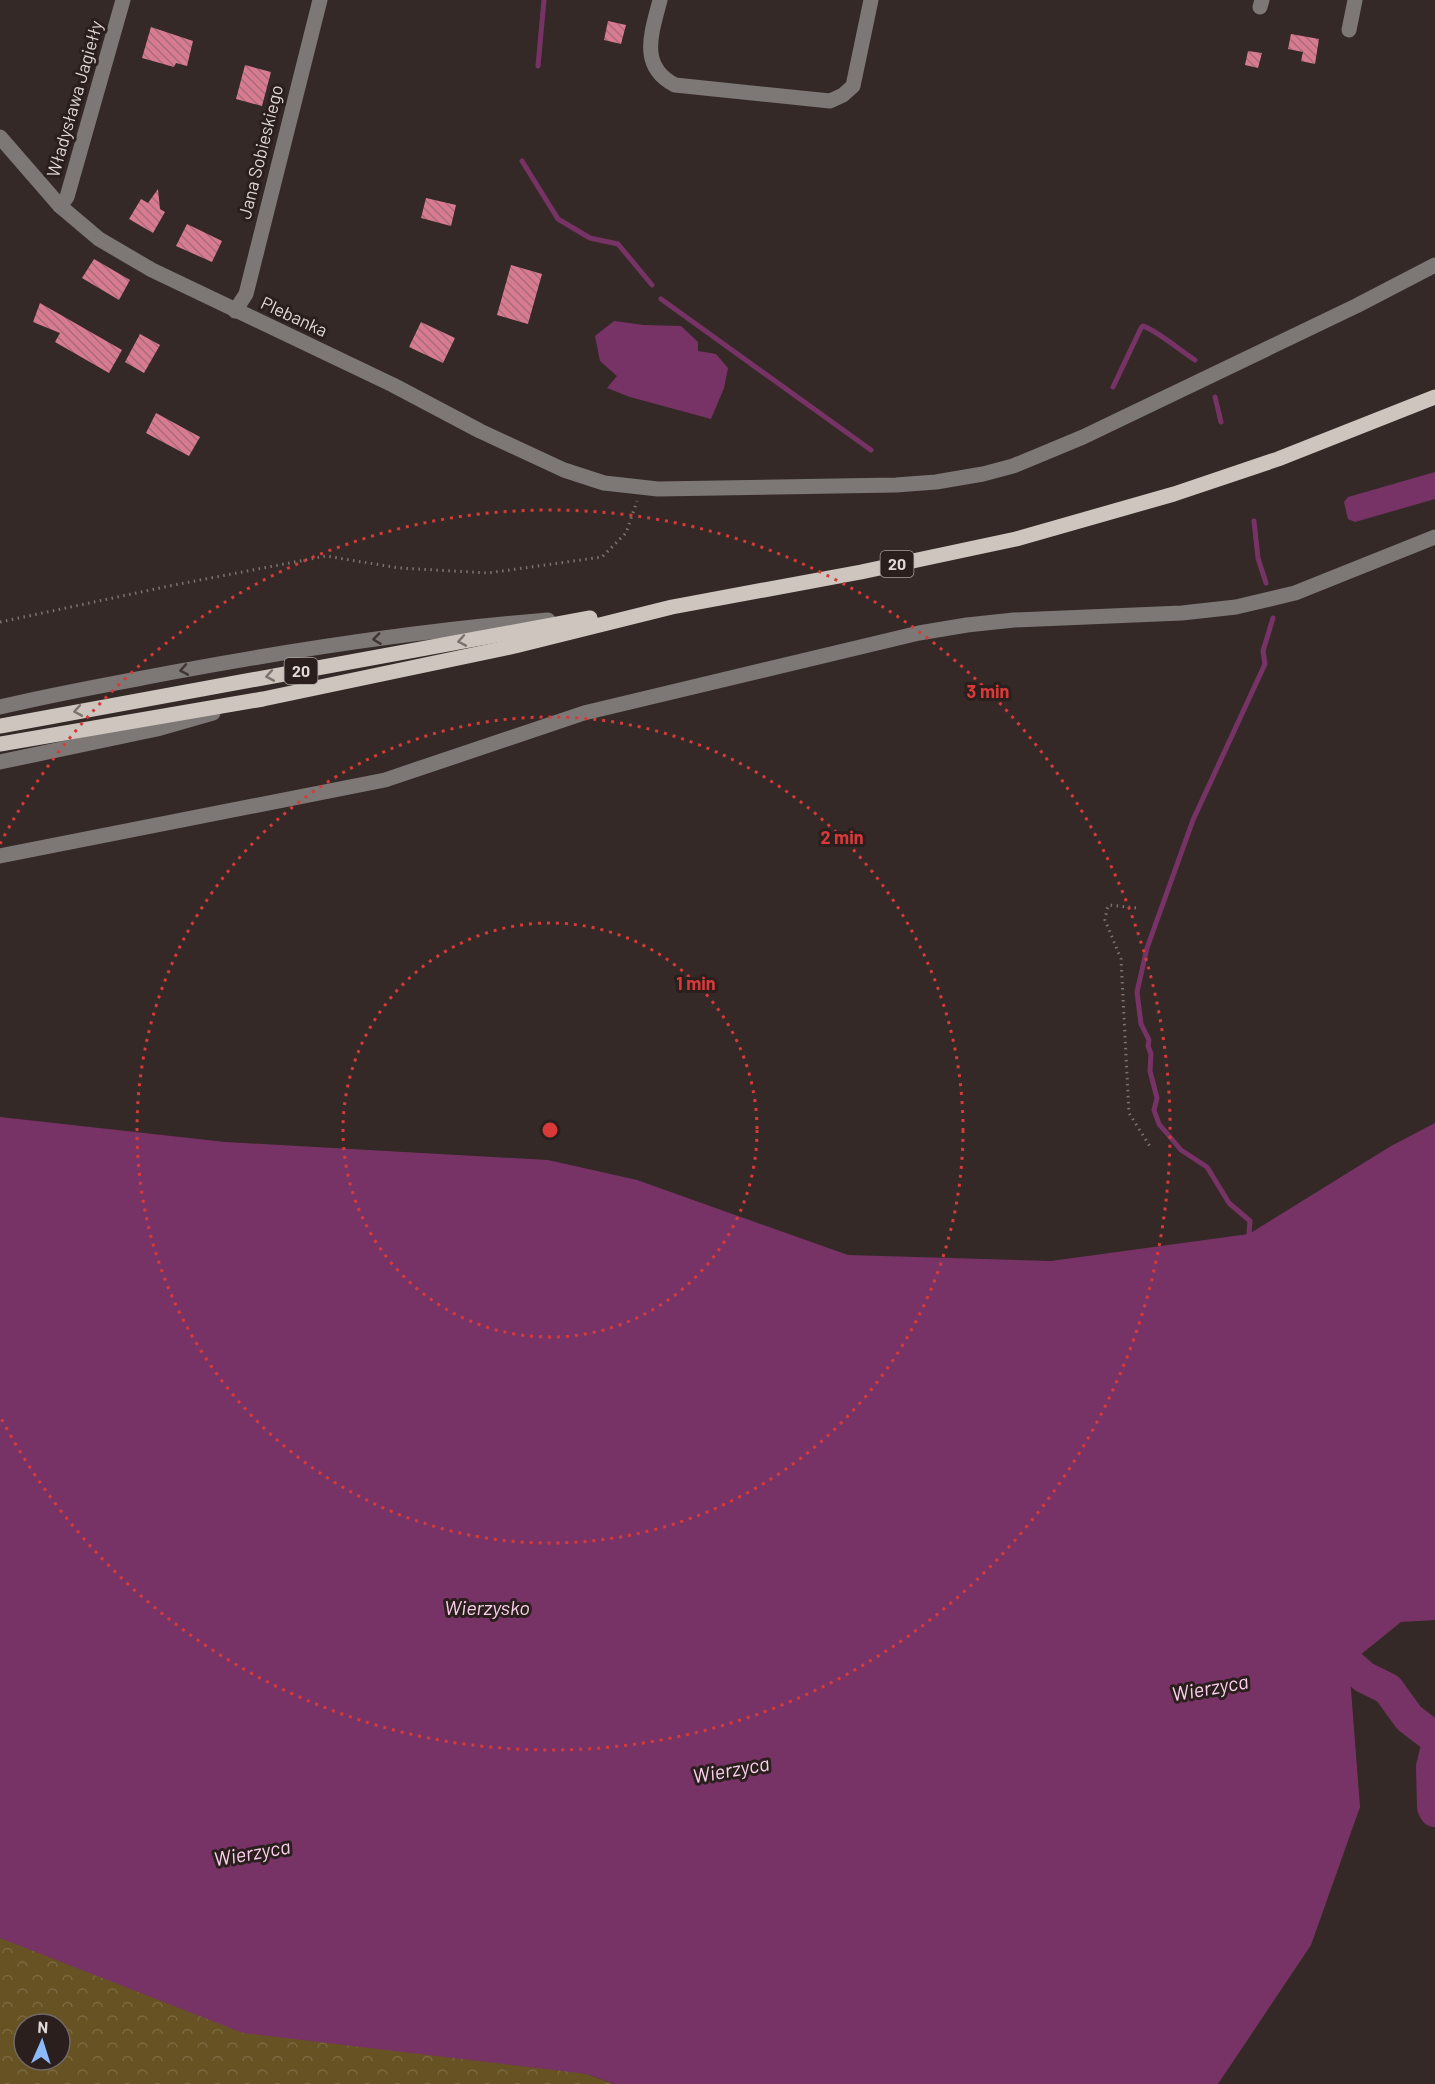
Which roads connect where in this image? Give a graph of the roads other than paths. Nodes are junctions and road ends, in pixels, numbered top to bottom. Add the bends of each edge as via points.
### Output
1 (123, 0) edge
2 (320, 0) edge
3 (660, 0) edge
4 (871, 0) edge
5 (1356, 0) edge
6 (1349, 30) dead end
7 (0, 137) edge
8 (60, 206) junction
9 (1435, 265) edge
10 (235, 311) junction
11 (1435, 397) edge
12 (1435, 537) edge
13 (672, 607) junction
14 (602, 616) junction
15 (263, 699) junction
16 (0, 707) edge
17 (0, 726) edge
18 (0, 744) edge
19 (0, 762) edge
20 (0, 856) edge

1 - 8 street, Władysława Jagiełły via 67,197
2 - 10 street, Jana Sobieskiego via 246,294
3 - 4 street via 650,55 664,79 675,84 830,101 853,86
5 - 6 street
7 - 8 street, Plebanka
8 - 10 street, Plebanka via 99,239
9 - 10 street, Plebanka via 1056,449 1013,466 958,479 896,485 642,488 604,483 526,453
11 - 13 main road, 20 via 1278,459 1016,539
12 - 20 street via 1295,593 1259,602 1182,613 1014,620 919,633 584,713 385,780
13 - 14 main road, 20
13 - 15 main road, 20 via 515,646
14 -> 16 street via 494,624 330,645
14 -> 17 main road, 20
15 - 18 main road, 20
15 - 19 street via 157,729

